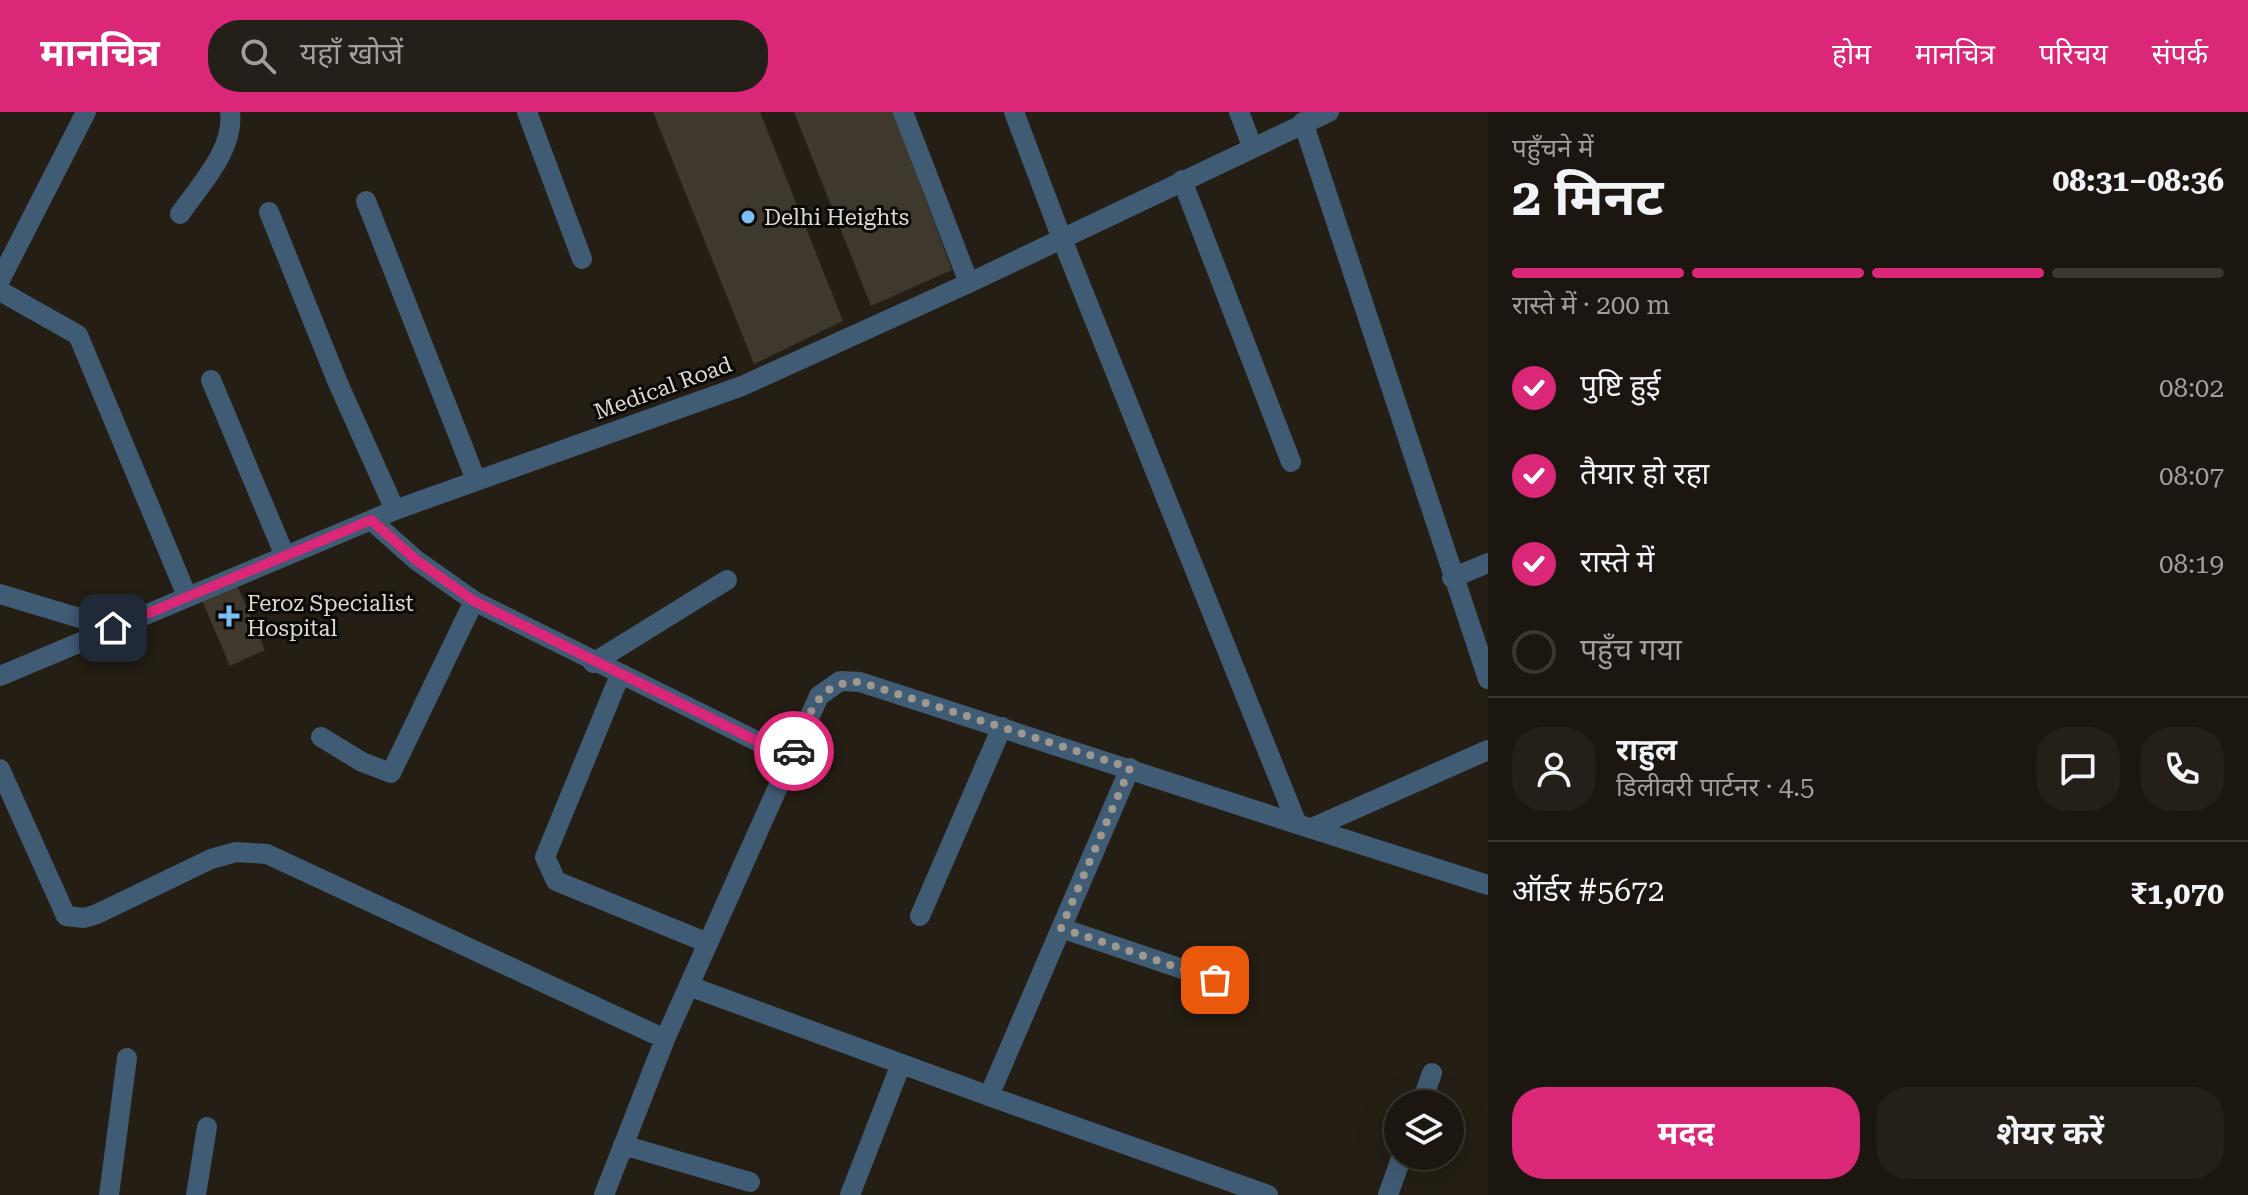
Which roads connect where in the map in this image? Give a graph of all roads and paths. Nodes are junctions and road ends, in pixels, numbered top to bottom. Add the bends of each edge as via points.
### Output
1 (86, 112) edge
2 (230, 112) edge
3 (527, 112) edge
4 (903, 112) edge
5 (1014, 112) edge
6 (1239, 112) edge
7 (1329, 112) edge
8 (1303, 122) junction
9 (1252, 146) junction
10 (1182, 180) junction
11 (366, 201) dead end
12 (269, 212) dead end
13 (180, 214) dead end
14 (1062, 239) junction
15 (582, 259) dead end
16 (0, 280) edge
17 (969, 283) junction
18 (0, 291) edge
19 (211, 380) dead end
20 (1291, 462) dead end
21 (476, 480) junction
22 (395, 510) junction
23 (371, 520) junction
24 (285, 556) junction
25 (1488, 563) edge
26 (1452, 578) junction
27 (727, 580) dead end
28 (0, 594) edge
29 (187, 596) junction
30 (474, 601) junction
31 (113, 628) junction
32 (593, 663) junction
33 (620, 675) junction
34 (0, 676) edge
35 (1488, 679) edge
36 (1002, 727) junction
37 (321, 737) dead end
38 (1488, 750) edge
39 (791, 758) junction
40 (1130, 768) junction
41 (0, 769) edge
42 (1305, 826) junction
43 (1488, 885) edge
44 (920, 916) dead end
45 (1061, 928) junction
46 (708, 943) junction
47 (1215, 980) dead end
48 (689, 986) junction
49 (665, 1039) junction
50 (127, 1058) dead end
51 (901, 1064) junction
52 (1432, 1073) dead end
53 (1426, 1090) edge
54 (989, 1096) junction
55 (207, 1127) dead end
56 (623, 1145) junction
57 (1397, 1170) edge
58 (750, 1182) dead end
59 (109, 1195) edge
60 (196, 1195) edge
61 (604, 1195) edge
62 (850, 1195) edge
63 (1268, 1195) edge
64 (1388, 1195) edge

1 - 16 street
2 - 13 street via 231,131 224,148
3 - 15 street
4 - 17 street
5 - 14 street
6 - 9 street
7 - 8 street, Medical Road
8 - 9 street, Medical Road
8 - 26 street
9 - 10 street, Medical Road
10 - 14 street, Medical Road
10 - 20 street
11 - 21 street
12 - 22 street
14 - 17 street, Medical Road
14 - 42 street
17 - 21 street, Medical Road via 742,386
18 - 29 street via 78,335
19 - 24 street
21 - 22 street, Medical Road
22 - 23 street, Medical Road
23 - 24 street, Medical Road
23 - 30 street
24 - 29 street, Medical Road
25 - 26 street
26 - 35 street
27 - 32 street
28 - 31 street
29 - 31 street, Medical Road
30 - 32 street
30 - 37 street via 391,773
31 - 34 street, Medical Road
32 - 33 street
33 - 39 street
33 - 46 street via 545,857 548,870 556,881
36 - 39 street via 860,682 840,681 819,696
36 - 40 street
36 - 44 street
38 - 42 street
39 - 46 street
40 - 42 street
40 - 45 street
41 - 49 street via 66,916 97,914 211,859 236,852 267,854
42 - 43 street
45 - 47 street
45 - 54 street
46 - 48 street
48 - 49 street
48 - 51 street
49 - 56 street
50 - 59 street
51 - 54 street
51 - 62 street
52 - 53 street
54 - 63 street
55 - 60 street
56 - 58 street
56 - 61 street
57 - 64 street

